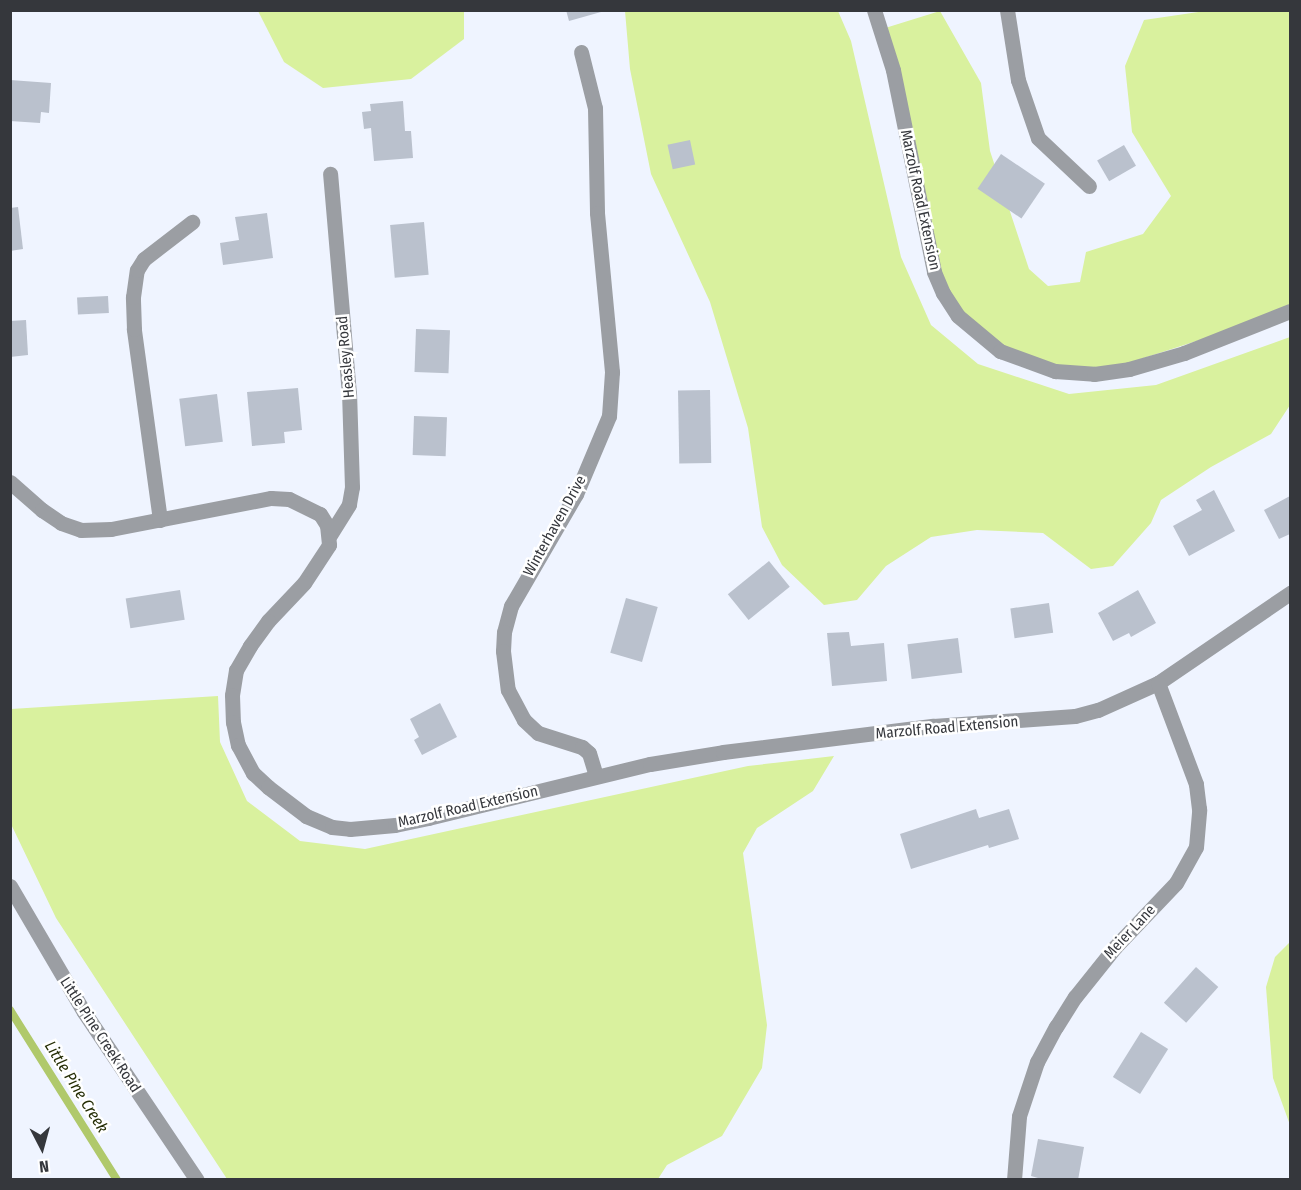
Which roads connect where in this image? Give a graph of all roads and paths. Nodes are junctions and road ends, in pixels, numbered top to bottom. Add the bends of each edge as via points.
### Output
1 (874, 10) edge
2 (1007, 10) edge
3 (581, 52) dead end
4 (330, 174) dead end
5 (1089, 186) dead end
6 (192, 222) dead end
7 (1290, 311) edge
8 (10, 482) edge
9 (160, 520) junction
10 (330, 535) junction
11 (1290, 593) edge
12 (1158, 683) junction
13 (596, 776) junction
14 (10, 886) edge
15 (197, 1179) edge
16 (1014, 1179) edge

1 - 7 street, Marzolf Road Extension via 893,70 934,272 958,316 1000,351 1055,372 1094,374 1129,369 1184,353
2 - 5 street via 1018,80 1038,138
3 - 13 street, Winterhaven Drive via 595,108 597,213 612,372 609,416 576,494 511,606 503,651 508,690 524,720 538,733 582,747 589,753
4 - 10 street, Heasley Road via 350,394 352,487 349,504
6 - 9 street via 144,259 137,270 133,297
8 - 9 street via 42,510 81,530
9 - 10 street via 272,498 289,499 320,514
10 - 13 street, Marzolf Road Extension via 329,545 304,583 268,621 236,670 232,695 238,745 253,773 268,787 306,816 332,827 350,829 428,818
11 - 12 street, Marzolf Road Extension
12 - 13 street, Marzolf Road Extension via 1075,716 933,726 723,752
12 - 16 street, Meier Lane via 1196,784 1196,846 1176,883 1114,947 1056,1027 1037,1062 1022,1106
14 - 15 street, Little Pine Creek Road via 84,1012

